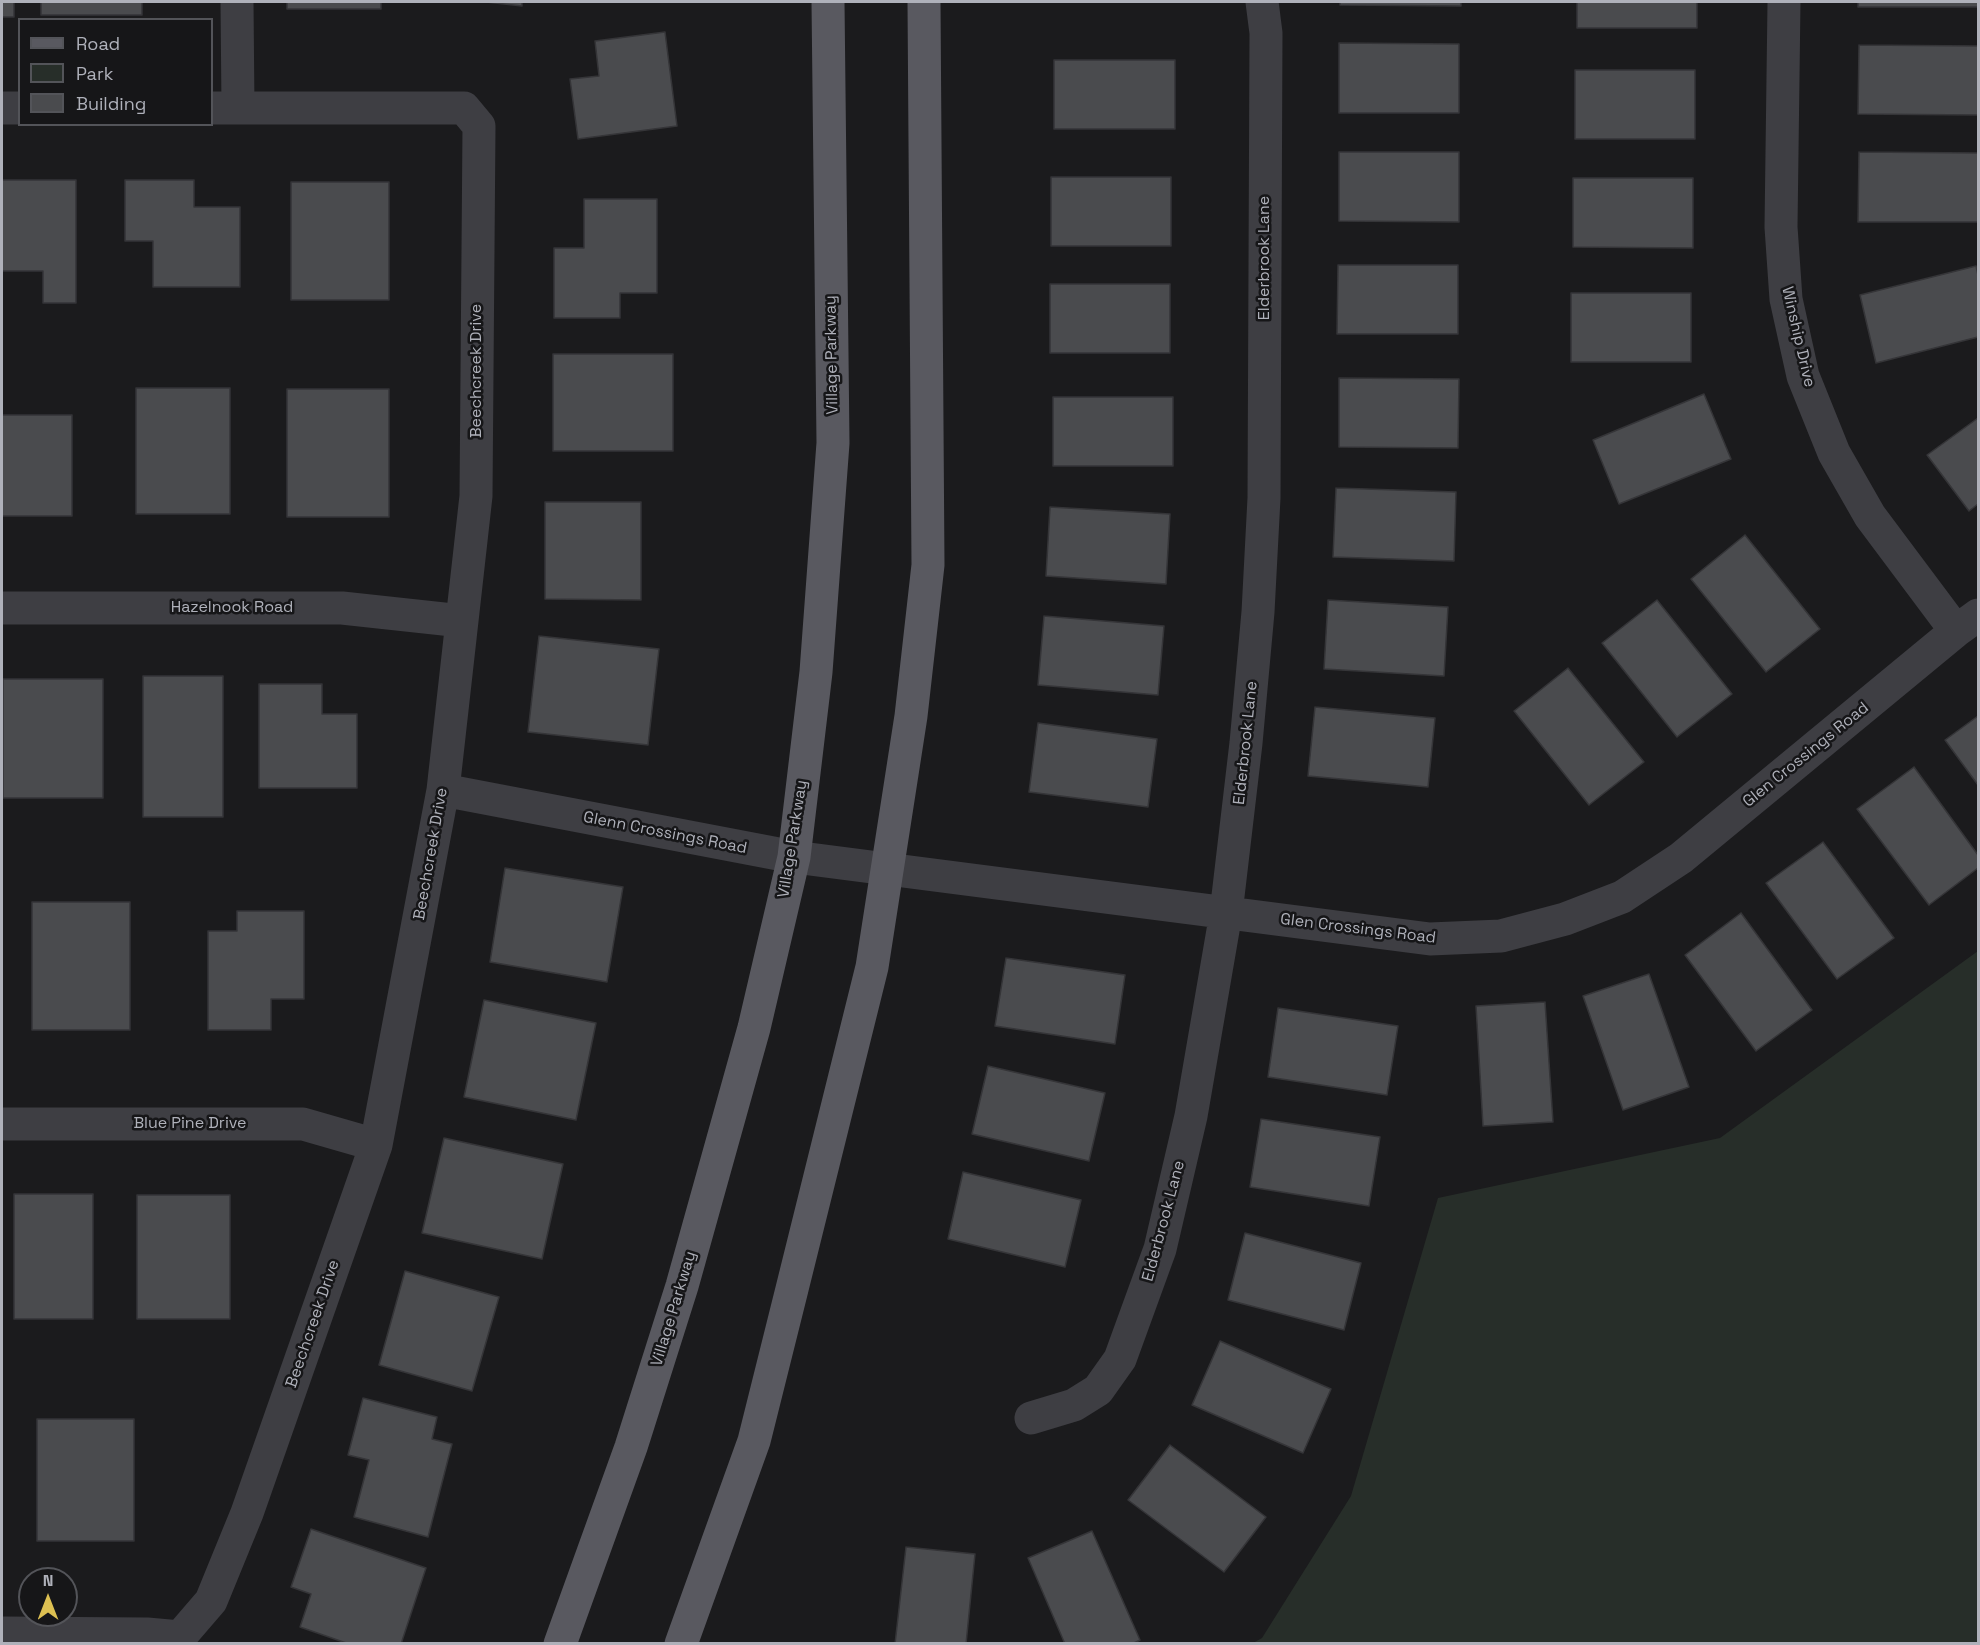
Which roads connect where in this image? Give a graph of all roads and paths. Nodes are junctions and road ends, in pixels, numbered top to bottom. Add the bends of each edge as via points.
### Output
1 (237, 2) edge
2 (828, 2) edge
3 (924, 2) edge
4 (1262, 2) edge
5 (1784, 2) edge
6 (2, 108) edge
7 (18, 108) edge
8 (225, 108) edge
9 (2, 608) edge
10 (462, 621) junction
11 (1967, 623) edge
12 (443, 790) junction
13 (794, 857) junction
14 (888, 869) junction
15 (1226, 913) junction
16 (2, 1124) edge
17 (376, 1145) junction
18 (1031, 1418) dead end
19 (2, 1633) edge
20 (560, 1644) edge
21 (681, 1644) edge

1 - 8 street
2 - 13 main road, Village Parkway via 833,442 816,672
3 - 14 main road via 928,566
4 - 15 street, Elderbrook Lane via 1266,33 1264,498 1250,708
5 - 11 street, Winship Drive via 1781,227 1786,299 1803,376 1834,453 1870,516
6 - 7 street
8 - 10 street, Beechcreek Drive via 464,108 479,126 476,496
9 - 10 street, Hazelnook Road via 342,608
10 - 12 street, Beechcreek Drive
11 - 15 street, Glen Crossings Road via 1681,858 1622,897 1565,920 1501,936 1430,939
12 - 13 street, Glenn Crossings Road
12 - 17 street, Beechcreek Drive
13 - 14 street, Glenn Crossings Road
13 - 20 main road, Village Parkway via 754,1028 682,1286 631,1448
14 - 15 street, Glen Crossings Road
14 - 21 main road via 872,967 754,1441
15 - 18 street, Elderbrook Lane via 1191,1116 1162,1238 1120,1359 1098,1390 1074,1405
16 - 17 street, Blue Pine Drive via 303,1124
17 - 19 street, Beechcreek Drive via 248,1513 211,1601 180,1637

